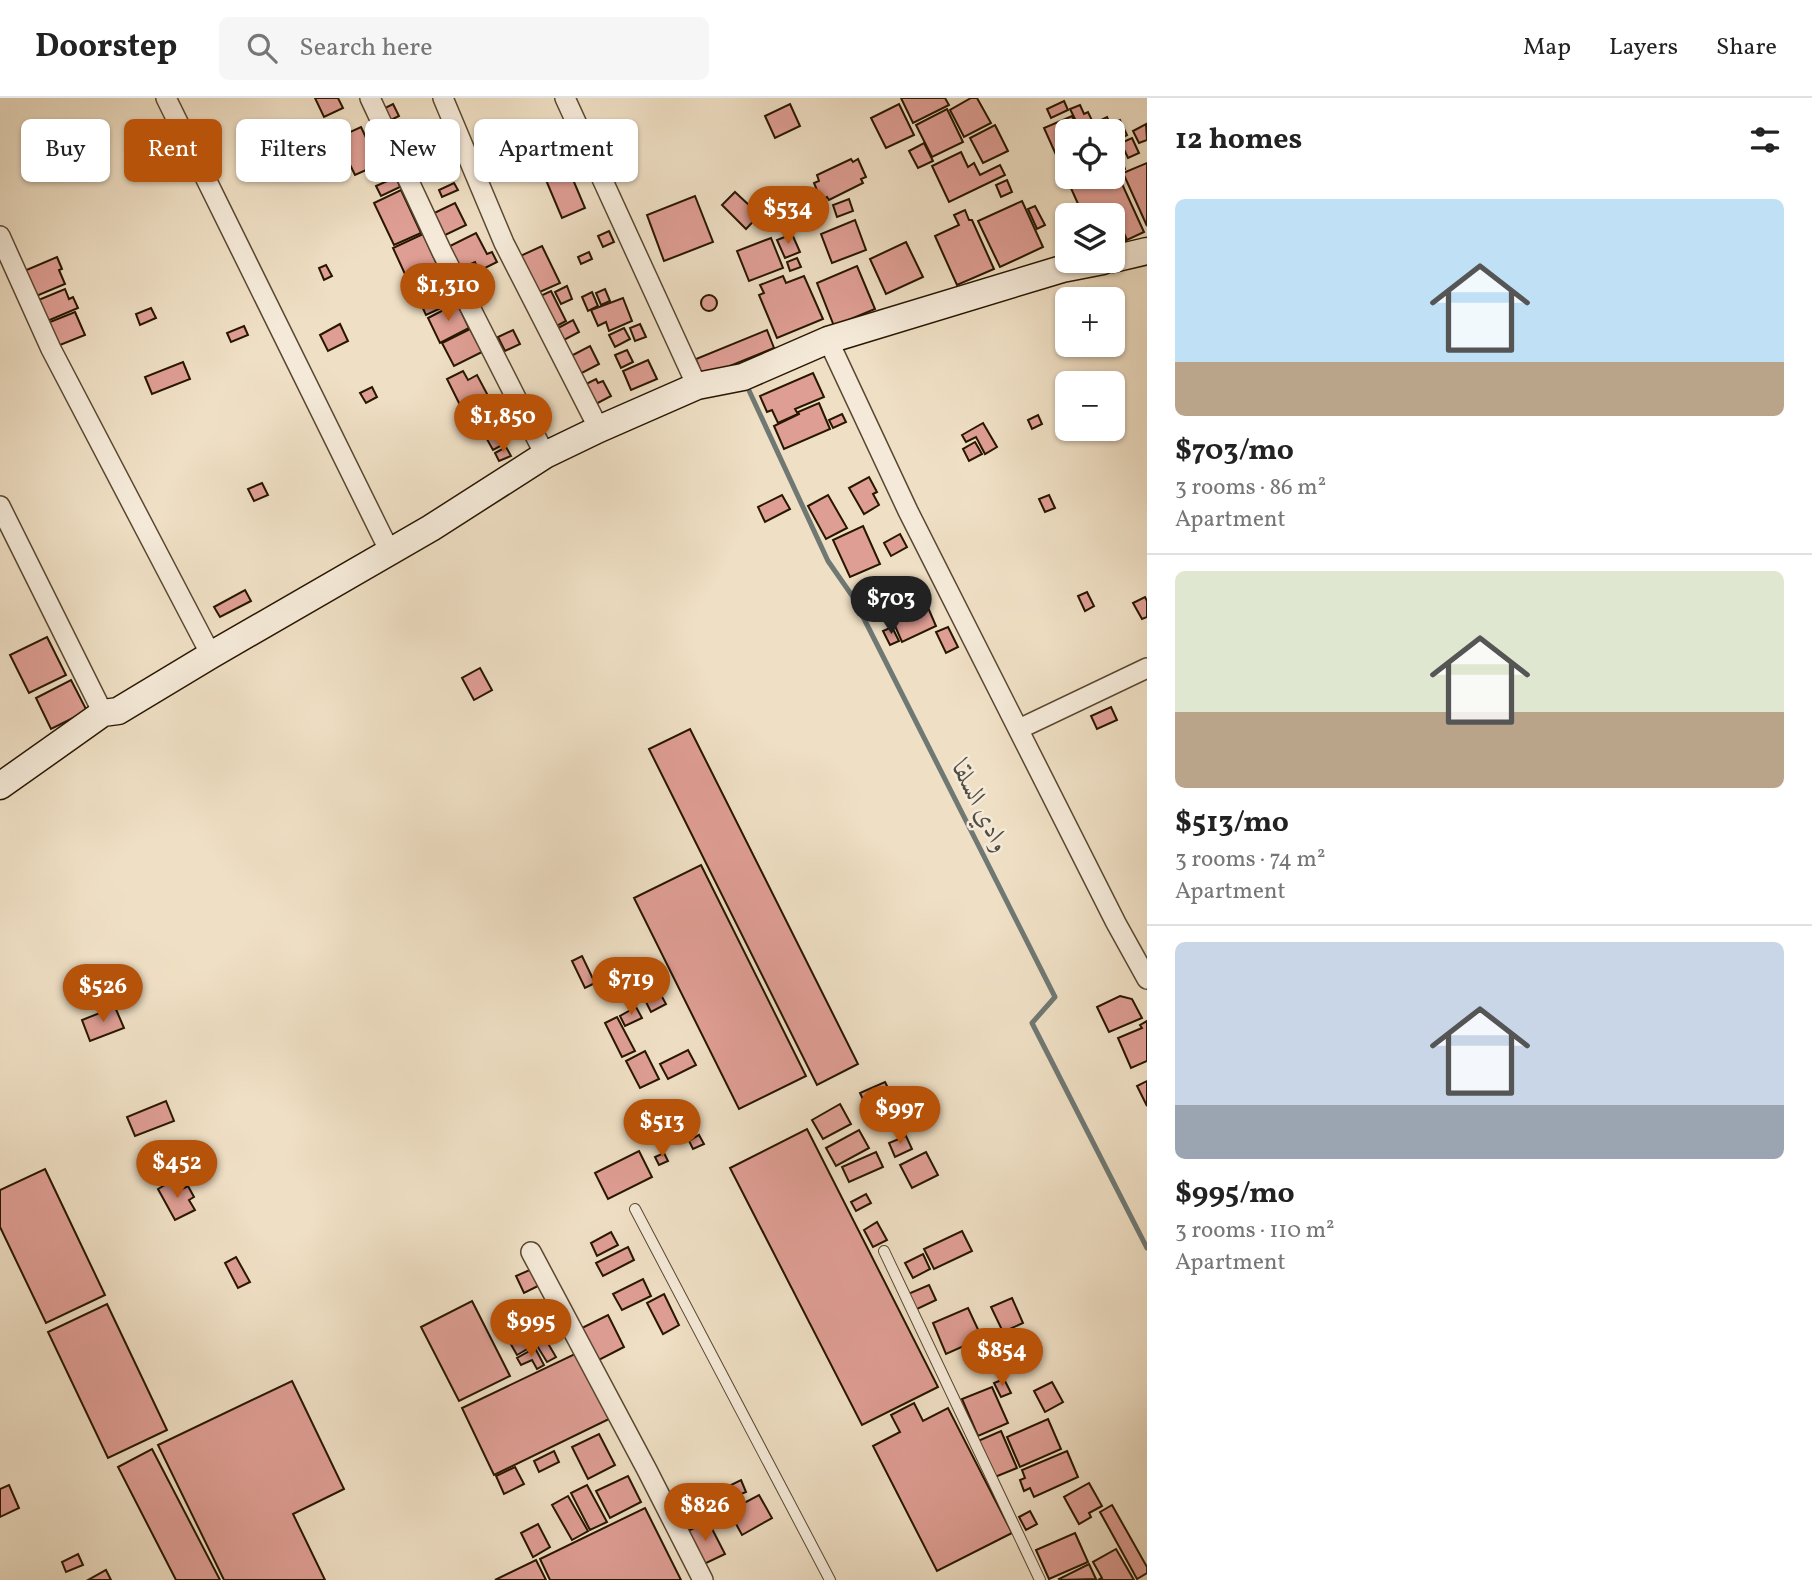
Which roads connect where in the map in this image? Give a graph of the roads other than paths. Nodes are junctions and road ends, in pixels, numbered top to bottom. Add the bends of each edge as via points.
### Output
1 (166, 98) edge
2 (370, 98) edge
3 (443, 98) edge
4 (565, 98) edge
5 (0, 236) edge
6 (1147, 251) edge
7 (1125, 256) edge
8 (1055, 271) edge
9 (828, 340) junction
10 (697, 386) junction
11 (599, 429) junction
12 (545, 455) junction
13 (0, 506) edge
14 (390, 552) junction
15 (211, 655) junction
16 (1147, 668) edge
17 (103, 713) junction
18 (1019, 729) junction
19 (0, 786) edge
20 (1147, 979) edge
21 (635, 1209) dead end
22 (884, 1251) dead end
23 (531, 1252) dead end
24 (703, 1580) edge
25 (830, 1580) edge
26 (1040, 1580) edge

1 - 14 street
2 - 12 street
3 - 11 street via 504,243
4 - 10 street
5 - 15 street via 51,349
6 - 7 street
8 - 9 street via 895,315
9 - 10 street via 743,377
9 - 18 street via 908,511
10 - 11 street
11 - 12 street
12 - 14 street
13 - 17 street
14 - 15 street
15 - 17 street via 118,711
16 - 18 street
17 - 19 street
18 - 20 street
21 - 25 lane
22 - 26 lane
23 - 24 street

